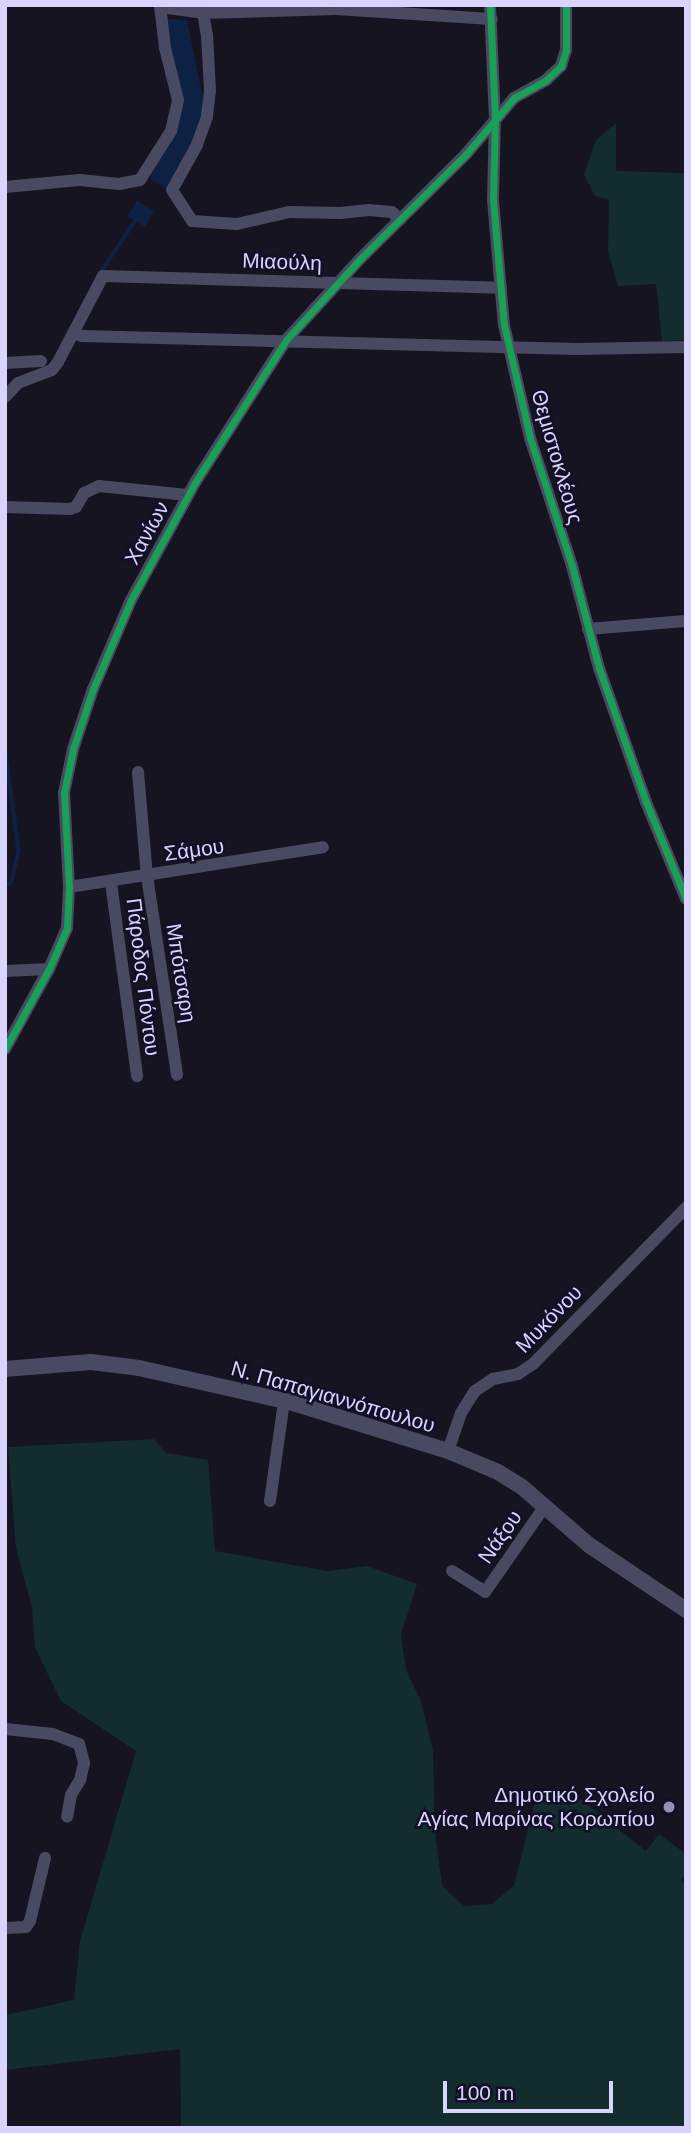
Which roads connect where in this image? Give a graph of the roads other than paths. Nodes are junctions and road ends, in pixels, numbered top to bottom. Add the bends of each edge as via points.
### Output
1 (490, 5) edge
2 (566, 5) edge
3 (163, 7) edge
4 (340, 7) edge
5 (203, 13) junction
6 (492, 19) junction
7 (495, 118) junction
8 (5, 187) edge
9 (400, 220) junction
10 (338, 284) junction
11 (501, 288) junction
12 (73, 333) junction
13 (286, 340) junction
14 (510, 347) junction
15 (686, 347) edge
16 (41, 361) dead end
17 (5, 363) edge
18 (5, 397) edge
19 (188, 495) junction
20 (5, 507) edge
21 (686, 621) edge
22 (588, 629) junction
23 (138, 772) dead end
24 (323, 847) dead end
25 (147, 876) junction
26 (111, 883) junction
27 (69, 887) junction
28 (686, 899) edge
29 (49, 969) junction
30 (5, 971) edge
31 (5, 1049) edge
32 (177, 1075) dead end
33 (137, 1076) dead end
34 (686, 1208) edge
35 (5, 1369) edge
36 (284, 1401) junction
37 (448, 1451) junction
38 (270, 1501) dead end
39 (545, 1506) junction
40 (452, 1571) dead end
41 (686, 1610) edge
42 (5, 1729) edge
43 (67, 1817) dead end
44 (45, 1858) dead end
45 (5, 1928) edge

1 - 6 street, Θεμιστοκλέους
2 - 7 street, Χανίων via 566,50 561,66 514,98
3 - 5 street
3 - 8 street via 165,48 178,100 170,131 140,180
4 - 5 street
4 - 6 street
5 - 9 street via 210,91 197,145 172,190 183,212 198,223 237,224 289,212 369,210 393,212
6 - 7 street, Θεμιστοκλέους
7 - 9 street, Χανίων
7 - 11 street, Θεμιστοκλέους via 493,200
9 - 10 street, Χανίων
10 - 11 street, Μιαούλη
10 - 12 street, Μιαούλη via 103,276
10 - 13 street, Χανίων
11 - 14 street, Θεμιστοκλέους
12 - 13 street
12 - 18 street via 52,370 18,383
13 - 14 street
13 - 19 street, Χανίων
14 - 15 street
14 - 22 street, Θεμιστοκλέους via 530,438
16 - 17 street
19 - 20 street via 99,486 70,509
19 - 27 street, Χανίων via 105,656 73,749 64,793
21 - 22 street
22 - 28 street, Θεμιστοκλέους via 646,802
23 - 25 street, Μπότσαρη
24 - 25 street, Σάμου
25 - 26 street, Σάμου
25 - 32 street, Μπότσαρη
26 - 27 street, Σάμου
26 - 33 street, Πάροδος Πόντου
27 - 29 street, Χανίων via 67,928
29 - 30 street
29 - 31 street, Χανίων
34 - 37 street, Μυκόνου via 533,1364 475,1391 461,1413
35 - 36 street, Ν. Παπαγιαννόπουλου via 91,1362 139,1368
36 - 37 street, Ν. Παπαγιαννόπουλου
36 - 38 street
37 - 39 street, Ν. Παπαγιαννόπουλου via 498,1472
39 - 40 street, Νάξου via 485,1592
39 - 41 street, Ν. Παπαγιαννόπουλου via 589,1545
42 - 43 street via 53,1734 79,1744 84,1763
44 - 45 street via 30,1921 26,1927

